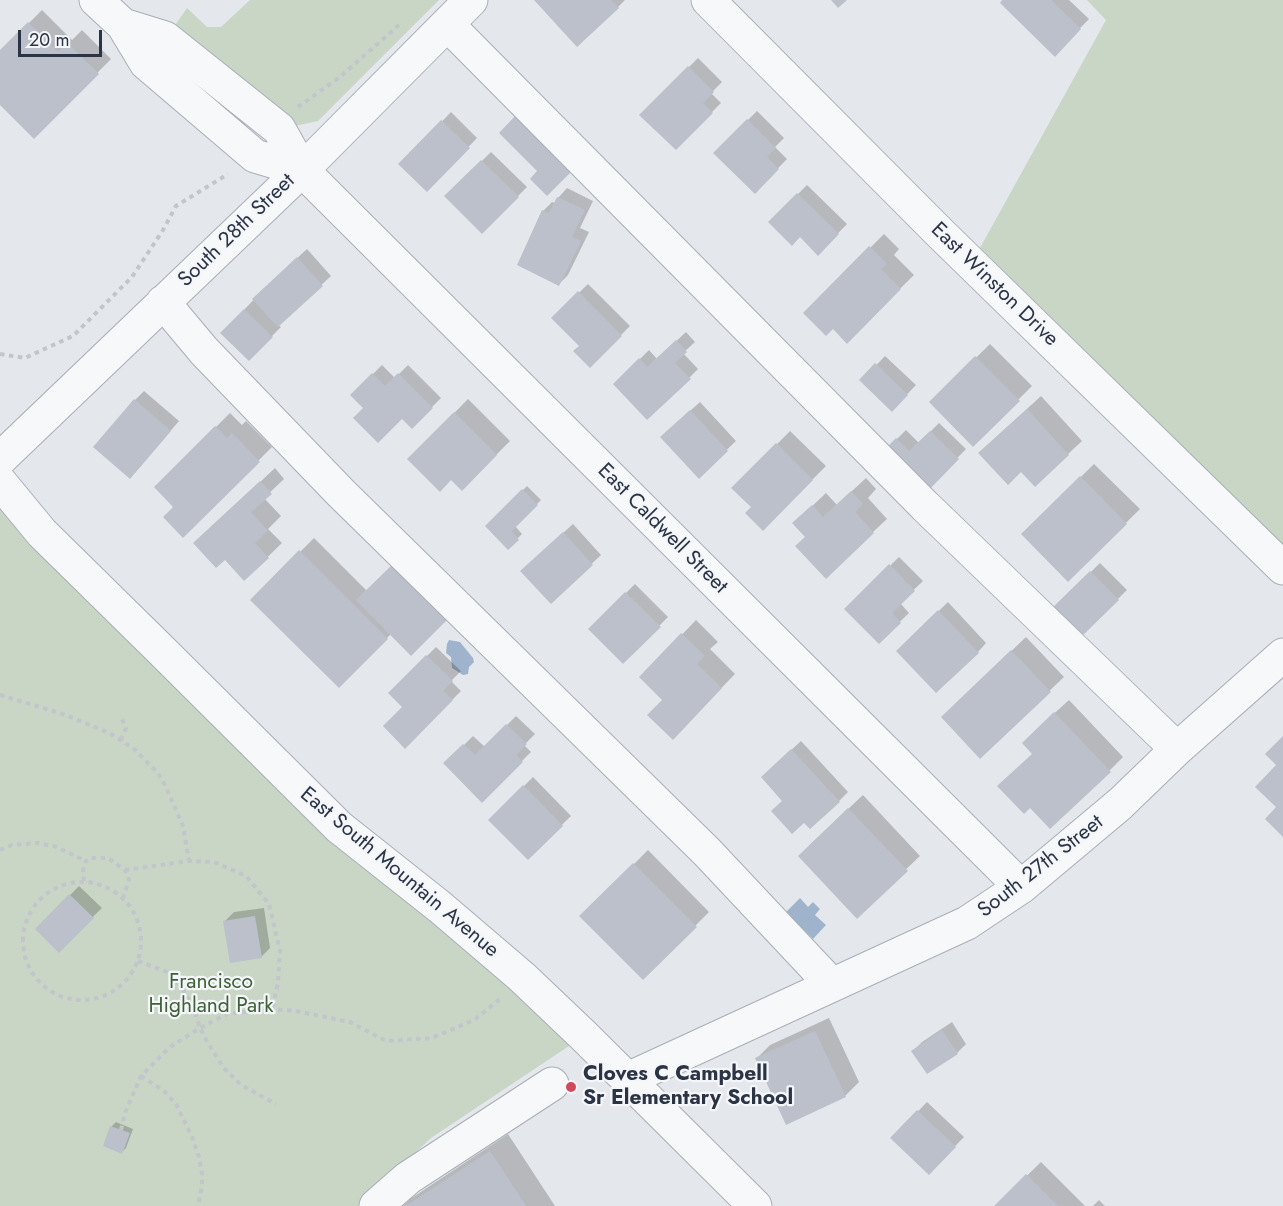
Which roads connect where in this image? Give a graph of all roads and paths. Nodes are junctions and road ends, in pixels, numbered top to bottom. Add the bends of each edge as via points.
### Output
1 (96, 0) edge
2 (471, 0) edge
3 (708, 0) edge
4 (406, 19) dead end
5 (447, 24) junction
6 (123, 25) junction
7 (190, 58) junction
8 (170, 83) junction
9 (279, 129) junction
10 (255, 156) junction
11 (302, 170) junction
12 (163, 302) junction
13 (0, 354) edge
14 (0, 459) edge
15 (0, 482) edge
16 (1283, 568) edge
17 (1283, 655) edge
18 (0, 695) edge
19 (122, 719) dead end
20 (121, 740) junction
21 (1177, 749) junction
22 (0, 850) edge
23 (86, 861) junction
24 (189, 861) junction
25 (125, 870) junction
26 (84, 881) junction
27 (1021, 887) junction
28 (123, 898) junction
29 (138, 961) junction
30 (522, 977) junction
31 (832, 985) junction
32 (272, 1009) junction
33 (201, 1028) junction
34 (141, 1076) junction
35 (628, 1079) junction
36 (552, 1084) dead end
37 (276, 1104) dead end
38 (121, 1130) dead end
39 (198, 1206) edge
40 (376, 1206) edge
41 (755, 1206) edge

1 - 6 street, East Caldwell Street
2 - 5 street, South 28th Street
3 - 16 street, East Winston Drive
4 - 9 path via 340,77 296,107
5 - 11 street, South 28th Street
5 - 21 street via 926,506
6 - 7 street, East Caldwell Street via 165,38
6 - 8 street, East Caldwell Street via 146,63
7 - 8 street
7 - 9 street, East Caldwell Street
8 - 10 street, East Caldwell Street
9 - 11 street, East Caldwell Street
10 - 11 street, East Caldwell Street
10 - 13 path via 176,206 132,277 73,336 25,358
11 - 12 street, South 28th Street
11 - 27 street, East Caldwell Street
12 - 14 street, South 28th Street
12 - 31 street via 204,351 341,493 707,852
15 - 30 street, East South Mountain Avenue via 42,533 339,827
17 - 21 street, South 27th Street
18 - 20 path via 66,715
19 - 20 path via 126,728
20 - 24 path via 134,749 165,785 183,826
21 - 27 street, South 27th Street via 1120,804
22 - 23 path via 38,843
23 - 25 path via 108,858
23 - 26 path via 82,870
24 - 25 path
24 - 32 path via 214,861 246,876 269,904 280,951
25 - 28 path via 129,880
26 - 28 path via 106,886
26 - 29 path via 63,884 45,894 26,921 23,941 27,961 42,984 59,995 79,1000 101,997 120,988
27 - 31 street, South 27th Street via 967,923
28 - 29 path via 138,920 142,940
29 - 33 path via 167,972 178,983
30 - 32 path via 474,1020 432,1038 386,1041 350,1022
30 - 35 street, East South Mountain Avenue
31 - 35 street, South 27th Street
32 - 33 path via 227,1014
33 - 34 path via 170,1047
33 - 37 path via 223,1067 242,1085
34 - 38 path
34 - 39 path via 164,1091 184,1118 202,1174
35 - 41 street, East South Mountain Avenue
36 - 40 street via 408,1178

